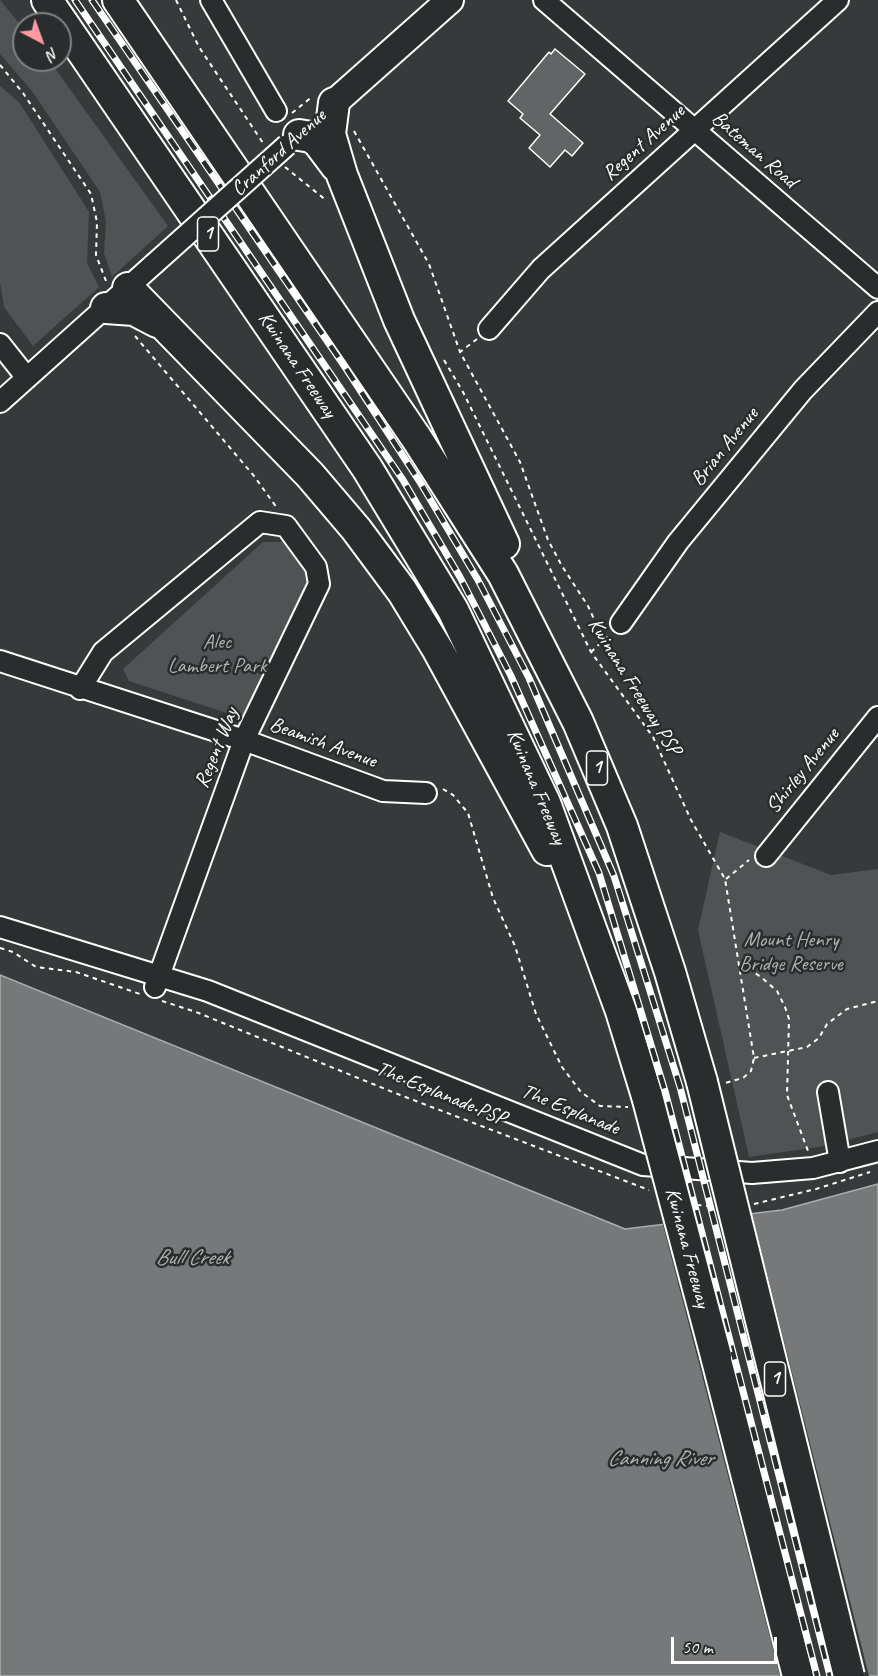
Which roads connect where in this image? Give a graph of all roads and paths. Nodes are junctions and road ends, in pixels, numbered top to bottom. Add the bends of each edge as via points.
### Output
1 (47, 0) edge
2 (118, 0) edge
3 (176, 0) edge
4 (210, 0) edge
5 (450, 0) edge
6 (544, 0) edge
7 (838, 0) edge
8 (0, 65) edge
9 (334, 103) junction
10 (276, 111) dead end
11 (694, 130) junction
12 (354, 131) dead end
13 (266, 146) dead end
14 (289, 148) junction
15 (342, 175) junction
16 (327, 201) dead end
17 (878, 288) edge
18 (119, 298) junction
19 (878, 312) edge
20 (489, 329) joint
21 (0, 344) edge
22 (460, 352) junction
23 (445, 363) dead end
24 (27, 378) junction
25 (0, 402) edge
26 (286, 526) junction
27 (621, 623) junction
28 (591, 652) junction
29 (0, 661) edge
30 (80, 689) junction
31 (878, 717) edge
32 (244, 740) junction
33 (426, 793) joint
34 (766, 856) joint
35 (725, 879) junction
36 (0, 927) edge
37 (592, 935) junction
38 (0, 948) edge
39 (739, 968) junction
40 (154, 989) junction
41 (878, 1001) edge
42 (787, 1053) junction
43 (754, 1058) junction
44 (708, 1078) junction
45 (828, 1092) dead end
46 (642, 1101) junction
47 (877, 1161) edge
48 (840, 1162) junction
49 (813, 1168) junction
50 (816, 1189) junction
51 (655, 1192) dead end
52 (696, 1204) dead end
53 (748, 1205) dead end
54 (717, 1206) dead end
55 (798, 1676) edge
56 (849, 1676) edge

1 - 37 highway, Kwinana Freeway / 1 via 367,468 453,610 546,802
2 - 44 highway, 1 via 417,438 503,574 578,722 622,825
3 - 13 path via 199,47
4 - 10 street
5 - 9 main road, Cranford Avenue
6 - 11 street, Bateman Road
7 - 11 street, Regent Avenue
8 - 18 path via 91,194 97,222 96,255
9 - 14 street, Cranford Avenue
9 - 15 highway via 330,134
11 - 17 street, Bateman Road
11 - 20 street, Regent Avenue via 541,269
12 - 22 path via 429,264
14 - 15 highway via 311,137
14 - 16 path
14 - 18 street, Cranford Avenue, bridge
15 - 44 highway via 399,320 613,772 651,877
18 - 24 street, Cranford Avenue
18 - 26 path via 132,333 254,476
18 - 37 highway via 168,327 310,475 402,591
19 - 27 street, Brian Avenue via 796,399 678,542
20 - 22 path
21 - 24 street
22 - 27 path via 520,462 548,540 599,630 603,632
23 - 28 path, Kwinana Freeway PSP
24 - 25 street, Cranford Avenue
26 - 30 street via 260,522 103,652
26 - 32 street, Regent Way via 316,567 319,584
27 - 28 path
28 - 35 path, Kwinana Freeway PSP via 652,737 691,820
29 - 30 street, Beamish Avenue
30 - 32 street, Beamish Avenue
31 - 34 street, Shirley Avenue
32 - 33 street, Beamish Avenue via 383,791
32 - 40 street, Regent Way
33 - 46 path via 439,787 453,795 468,813 493,898 515,946 536,1014 562,1067 581,1092 600,1106 620,1108
34 - 35 path via 741,864
35 - 39 path, Kwinana Freeway PSP
36 - 40 street, The Esplanade via 69,949
37 - 46 highway, Kwinana Freeway / 1 via 621,1011
38 - 40 path, The Esplanade PSP via 36,967
39 - 42 path via 755,973 777,991 789,1019
39 - 43 path, Kwinana Freeway PSP
40 - 49 street, The Esplanade via 258,1013 643,1165 752,1173
40 - 51 path, The Esplanade PSP via 196,1012 395,1093
41 - 42 path via 847,1009 807,1047
42 - 43 path
42 - 49 path via 787,1095
43 - 44 path via 751,1071 743,1078
44 - 56 highway, 1, bridge
45 - 48 street
46 - 55 highway, Kwinana Freeway / 1, bridge
47 - 48 street, The Esplanade
47 - 50 path
48 - 49 street, The Esplanade
49 - 50 path
50 - 53 path
52 - 54 path

